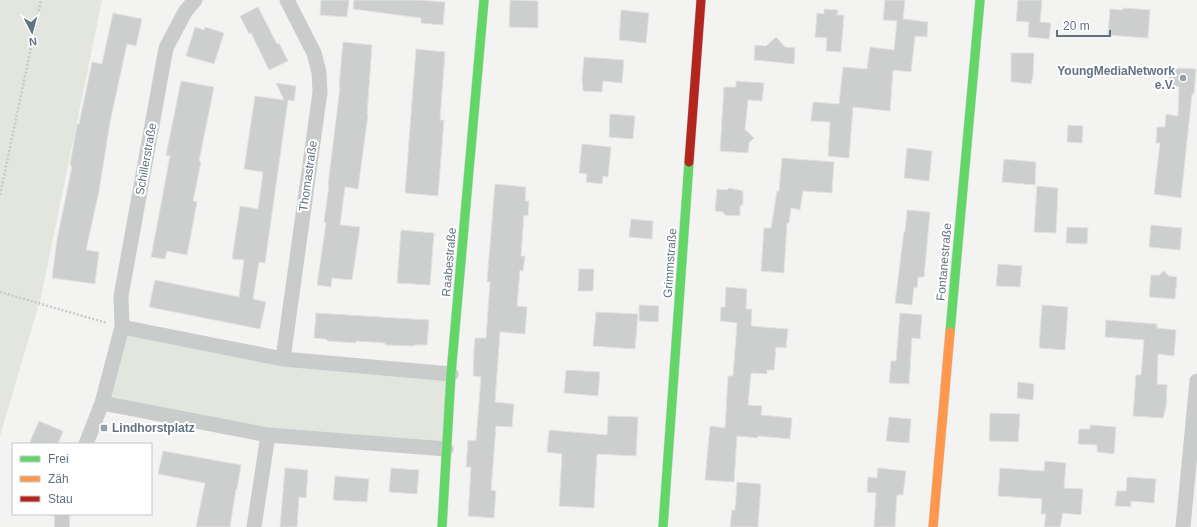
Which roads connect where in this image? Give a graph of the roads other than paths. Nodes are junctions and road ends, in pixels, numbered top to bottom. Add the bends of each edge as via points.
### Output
1 (196, 0) edge
2 (287, 0) edge
3 (484, 0) edge
4 (701, 0) edge
5 (980, 0) edge
6 (122, 327) junction
7 (283, 359) junction
8 (452, 374) junction
9 (1197, 381) edge
10 (102, 403) junction
11 (268, 435) junction
12 (86, 443) edge
13 (446, 448) junction
14 (62, 515) edge
15 (62, 527) edge
16 (254, 527) edge
17 (442, 527) edge
18 (663, 527) edge
19 (933, 527) edge
20 (1183, 527) edge

1 - 6 street, Schillerstraße via 185,12 166,48 121,296
2 - 7 street, Thomastraße via 314,53 319,72 320,92
3 - 8 street, Raabestraße
4 - 18 street, Grimmstraße
5 - 19 street, Fontanestraße
6 - 7 street
6 - 10 street
7 - 8 street
8 - 13 street, Raabestraße
9 - 20 street
10 - 11 street
10 - 12 street
11 - 13 street
11 - 16 street
13 - 17 street, Raabestraße
14 - 15 street

